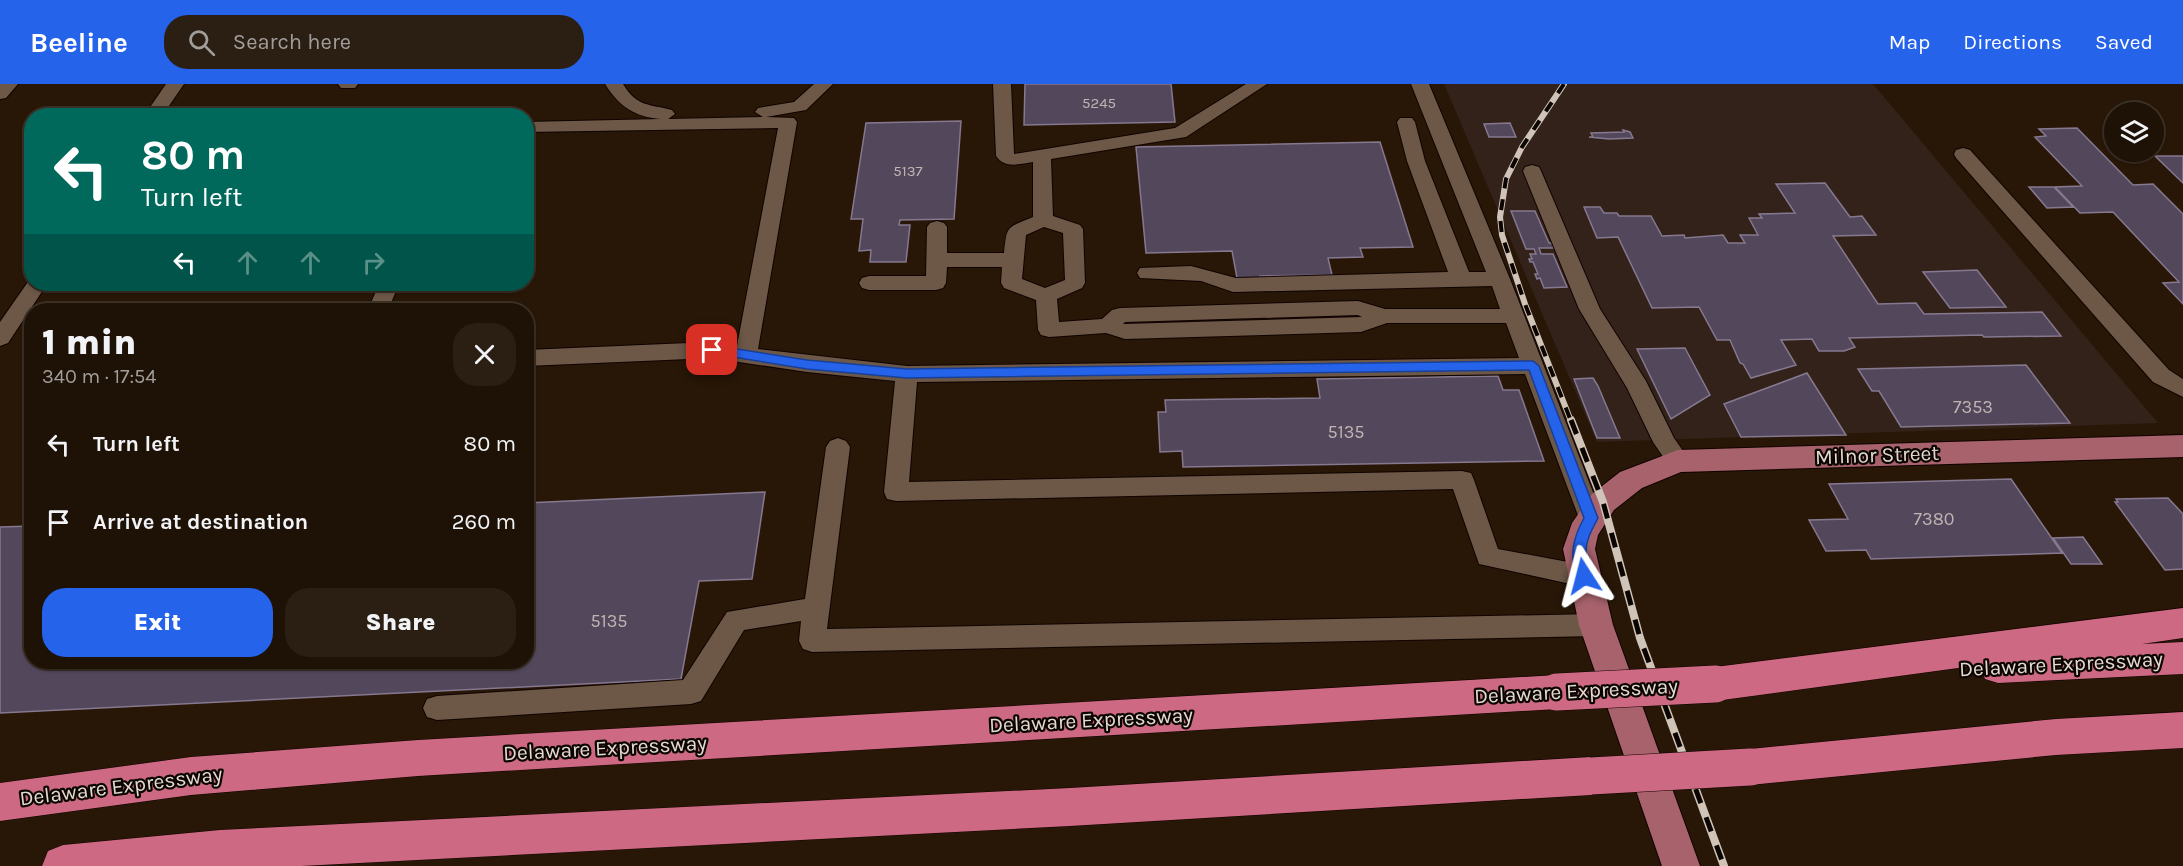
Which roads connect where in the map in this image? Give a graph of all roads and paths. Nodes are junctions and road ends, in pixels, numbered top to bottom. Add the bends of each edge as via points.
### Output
1 (9, 84) edge
2 (175, 84) edge
3 (614, 84) edge
4 (824, 84) edge
5 (1002, 84) edge
6 (1258, 84) edge
7 (1420, 84) edge
8 (0, 94) edge
9 (158, 108) edge
10 (1406, 122) dead end
11 (534, 127) edge
12 (1963, 154) dead end
13 (1042, 156) junction
14 (1532, 171) dead end
15 (1043, 220) junction
16 (937, 227) dead end
17 (938, 260) junction
18 (1013, 260) junction
19 (1146, 273) dead end
20 (1461, 279) junction
21 (1500, 279) junction
22 (869, 283) dead end
23 (32, 291) edge
24 (1046, 297) junction
25 (1514, 316) junction
26 (0, 338) edge
27 (747, 355) junction
28 (534, 358) edge
29 (1531, 359) junction
30 (907, 374) junction
31 (2183, 389) edge
32 (2183, 446) edge
33 (838, 447) dead end
34 (1678, 461) junction
35 (1591, 518) junction
36 (1584, 576) junction
37 (817, 608) junction
38 (2183, 623) edge
39 (1596, 625) junction
40 (2183, 658) edge
41 (1715, 684) junction
42 (437, 708) dead end
43 (2183, 730) edge
44 (0, 802) edge
45 (63, 866) edge
46 (1681, 866) edge

1 - 8 lane
2 - 9 lane
3 - 4 lane via 623,99 637,109 717,115 801,106
5 - 13 lane via 1005,156 1011,160
6 - 13 lane via 1180,133
7 - 21 lane
10 - 20 lane via 1416,161
11 - 27 lane via 788,123
12 - 31 lane via 2161,376
13 - 15 lane
14 - 34 lane via 1590,309
15 - 18 lane via 1016,232
15 - 24 lane via 1073,229 1075,283
16 - 17 lane
17 - 18 lane
17 - 22 lane via 936,283
18 - 24 lane via 1011,283
19 - 20 lane via 1186,271 1214,276 1233,285
20 - 21 lane
21 - 25 lane
23 - 26 lane
24 - 25 lane via 1049,330 1107,326 1120,315 1358,309 1385,316
25 - 29 lane
27 - 28 lane via 712,350
27 - 30 lane
29 - 30 lane
29 - 35 lane
30 - 36 lane via 896,492 1462,480 1488,557
32 - 34 main road, Milnor Street
33 - 37 lane
34 - 35 main road, Milnor Street via 1631,480 1603,502
35 - 36 main road, Milnor Street via 1579,549
36 - 39 main road, Milnor Street
37 - 39 lane via 812,641
37 - 42 lane via 736,620 691,692
38 - 41 highway
39 - 46 main road, Milnor Street
40 - 41 highway, Delaware Expressway
41 - 44 highway, Delaware Expressway, bridge via 418,758 203,775
43 - 45 highway, bridge via 2056,737 1750,767 220,850

